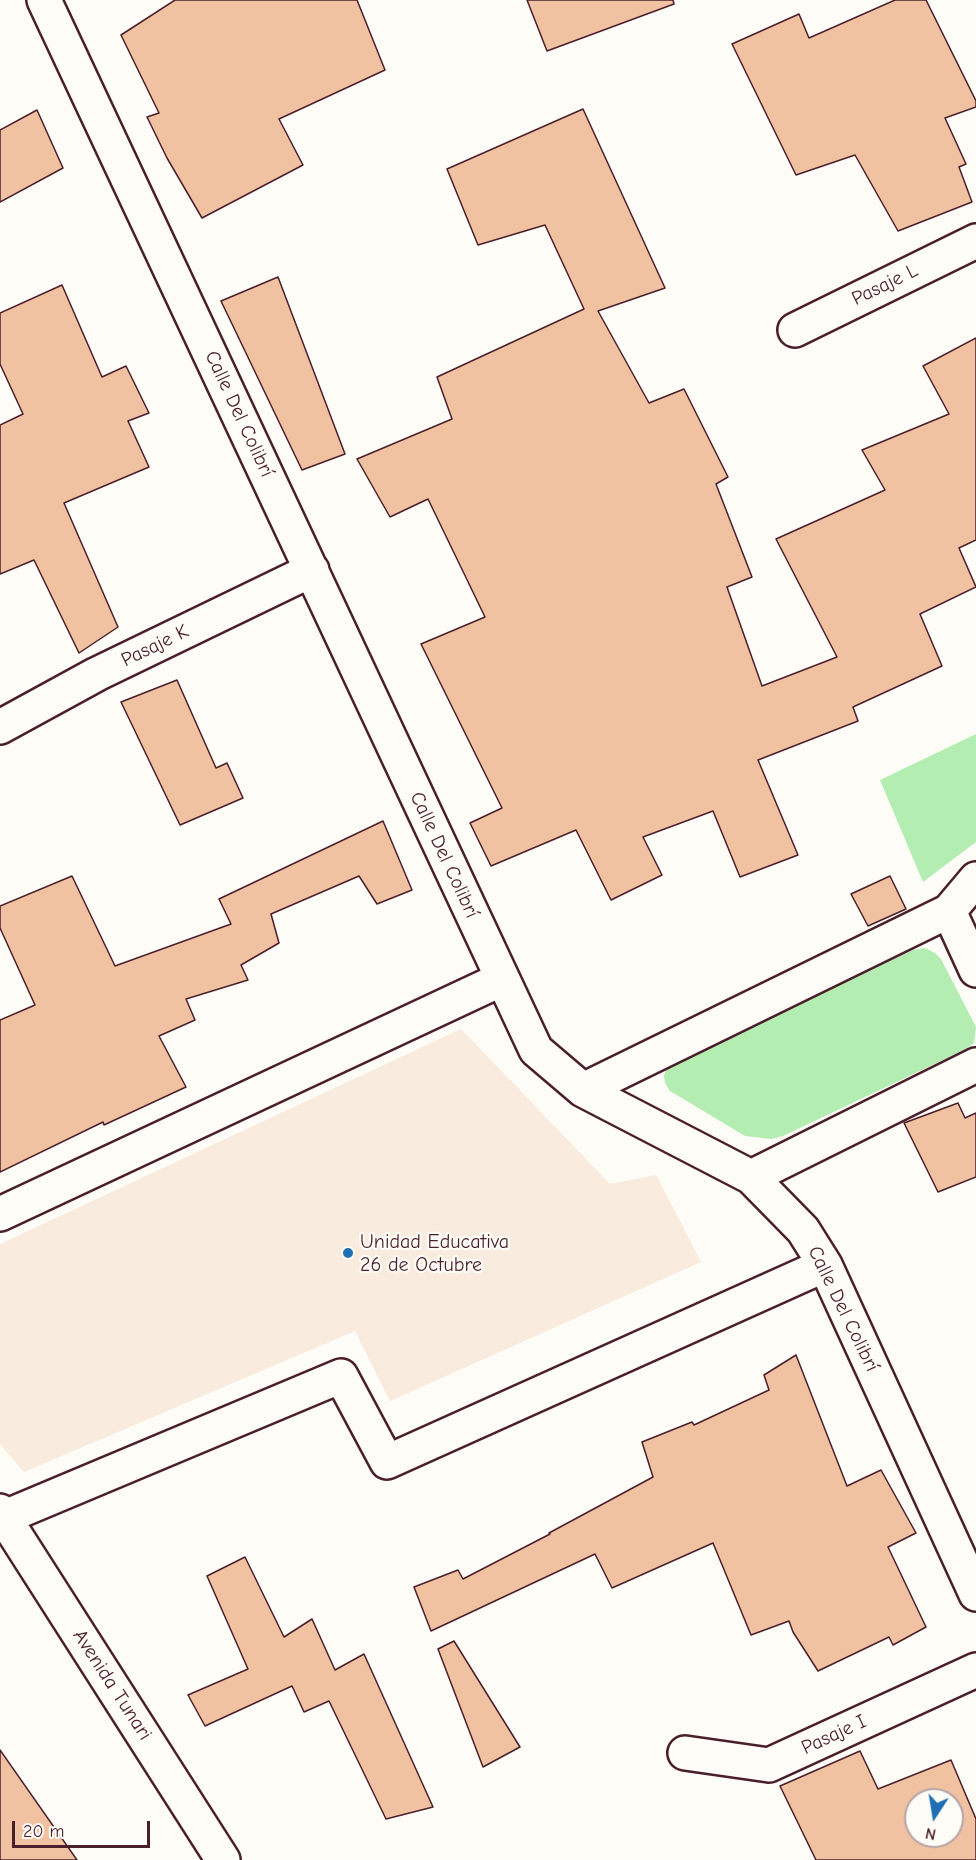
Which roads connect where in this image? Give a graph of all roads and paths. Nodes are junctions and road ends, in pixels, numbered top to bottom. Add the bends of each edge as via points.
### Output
1 (44, 0) edge
2 (976, 241) edge
3 (795, 330) dead end
4 (312, 570) junction
5 (0, 727) edge
6 (976, 879) edge
7 (949, 911) junction
8 (976, 970) edge
9 (502, 979) junction
10 (976, 1065) edge
11 (583, 1090) junction
12 (751, 1177) junction
13 (0, 1214) edge
14 (825, 1265) junction
15 (3, 1514) edge
16 (976, 1594) edge
17 (976, 1670) edge
18 (685, 1753) dead end
19 (223, 1860) edge

1 - 4 street, Calle Del Colibrí
2 - 3 street, Pasaje L
4 - 5 street, Pasaje K via 97,674
4 - 9 street, Calle Del Colibrí
6 - 7 street
7 - 8 street
7 - 11 street
9 - 11 street, Calle Del Colibrí via 536,1050
9 - 13 street
10 - 12 street
11 - 12 street, Calle Del Colibrí
12 - 14 street, Calle Del Colibrí via 803,1230
14 - 15 street via 387,1462 341,1376
14 - 16 street, Calle Del Colibrí
15 - 19 street, Avenida Tunari
17 - 18 street, Pasaje I via 769,1765

